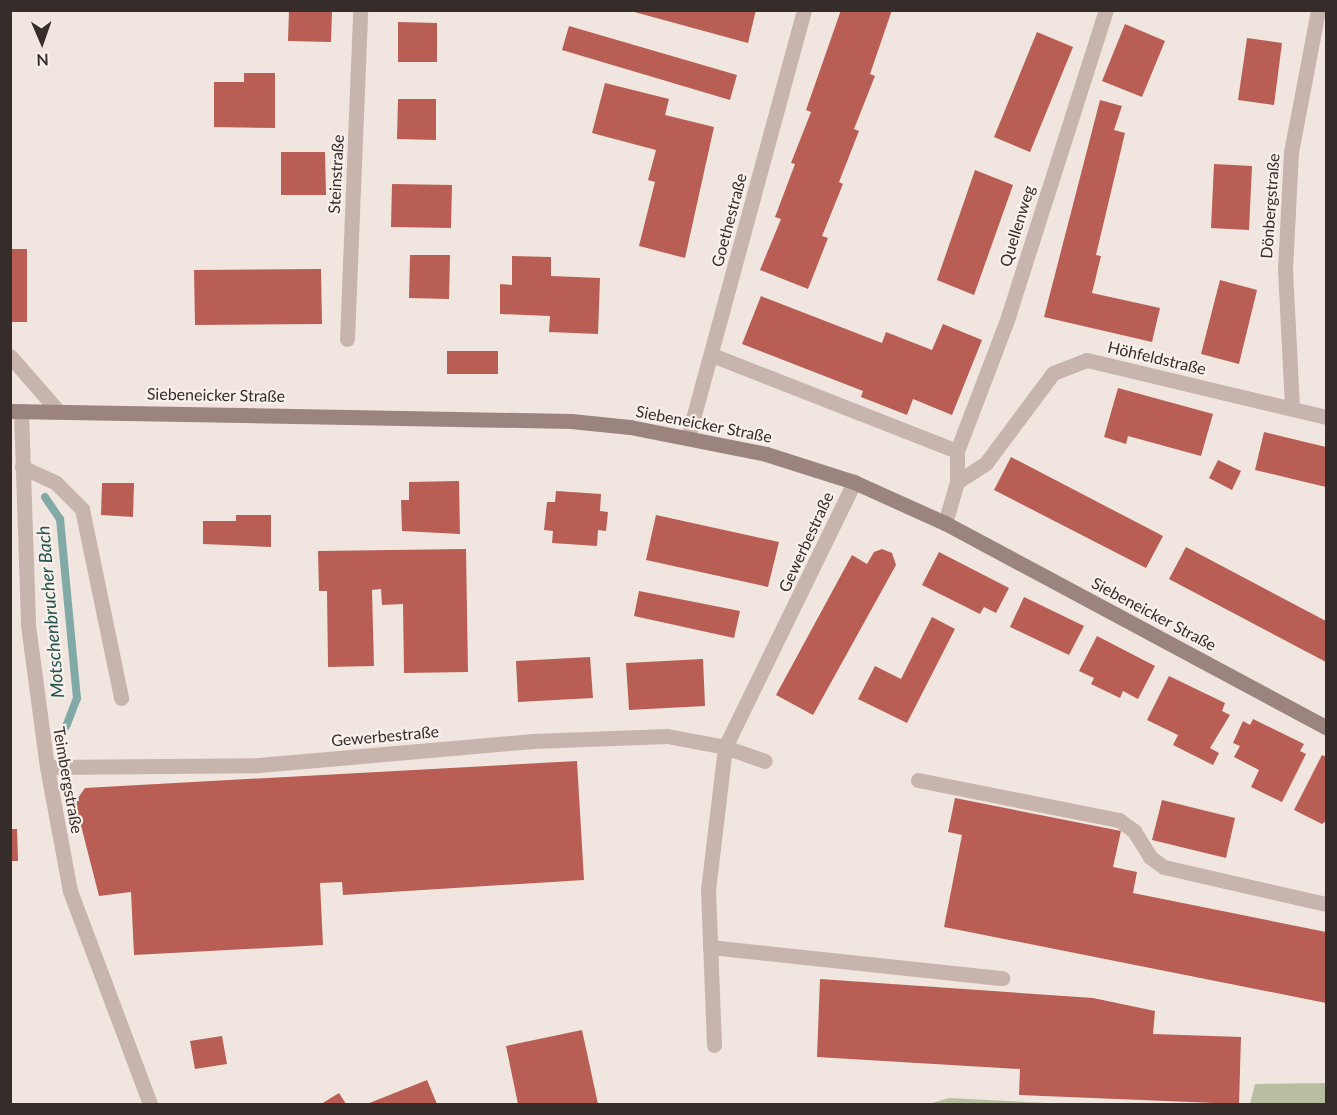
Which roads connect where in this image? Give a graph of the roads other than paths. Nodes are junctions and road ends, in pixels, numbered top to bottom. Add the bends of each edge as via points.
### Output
1 (360, 10) edge
2 (804, 10) edge
3 (1106, 10) edge
4 (1318, 10) edge
5 (347, 339) dead end
6 (712, 355) junction
7 (10, 356) edge
8 (1292, 407) junction
9 (16, 411) edge
10 (58, 411) junction
11 (1326, 417) edge
12 (687, 437) junction
13 (957, 451) junction
14 (22, 467) junction
15 (854, 482) junction
16 (957, 482) junction
17 (945, 523) junction
18 (121, 698) dead end
19 (1326, 727) edge
20 (725, 747) junction
21 (765, 761) dead end
22 (46, 767) junction
23 (918, 780) dead end
24 (1326, 904) edge
25 (710, 946) junction
26 (1002, 978) dead end
27 (714, 1045) dead end
28 (150, 1104) edge

1 - 5 street, Steinstraße
2 - 6 street, Goethestraße
3 - 13 street, Quellenweg via 1006,323
4 - 8 street, Dönbergstraße via 1291,152 1285,270
6 - 12 street, Goethestraße
6 - 13 street
7 - 10 street
8 - 11 street, Höhfeldstraße
8 - 16 street, Höhfeldstraße via 1087,360 1053,373 986,463
9 - 10 main road, Siebeneicker Straße
9 - 14 street, Teimbergstraße
10 - 12 main road, Siebeneicker Straße via 470,416 583,422
12 - 15 main road, Siebeneicker Straße via 766,454
13 - 16 street
14 - 18 street via 56,483 82,509
14 - 22 street, Teimbergstraße via 28,625
15 - 17 main road, Siebeneicker Straße
15 - 20 street, Gewerbestraße
16 - 17 street
17 - 19 main road, Siebeneicker Straße
20 - 21 street
20 - 22 street, Gewerbestraße via 667,736 533,741 259,765
20 - 25 street, Gewerbestraße via 708,890
22 - 28 street, Teimbergstraße via 70,891
23 - 24 street via 1119,820 1164,867
25 - 26 street
25 - 27 street, Gewerbestraße

